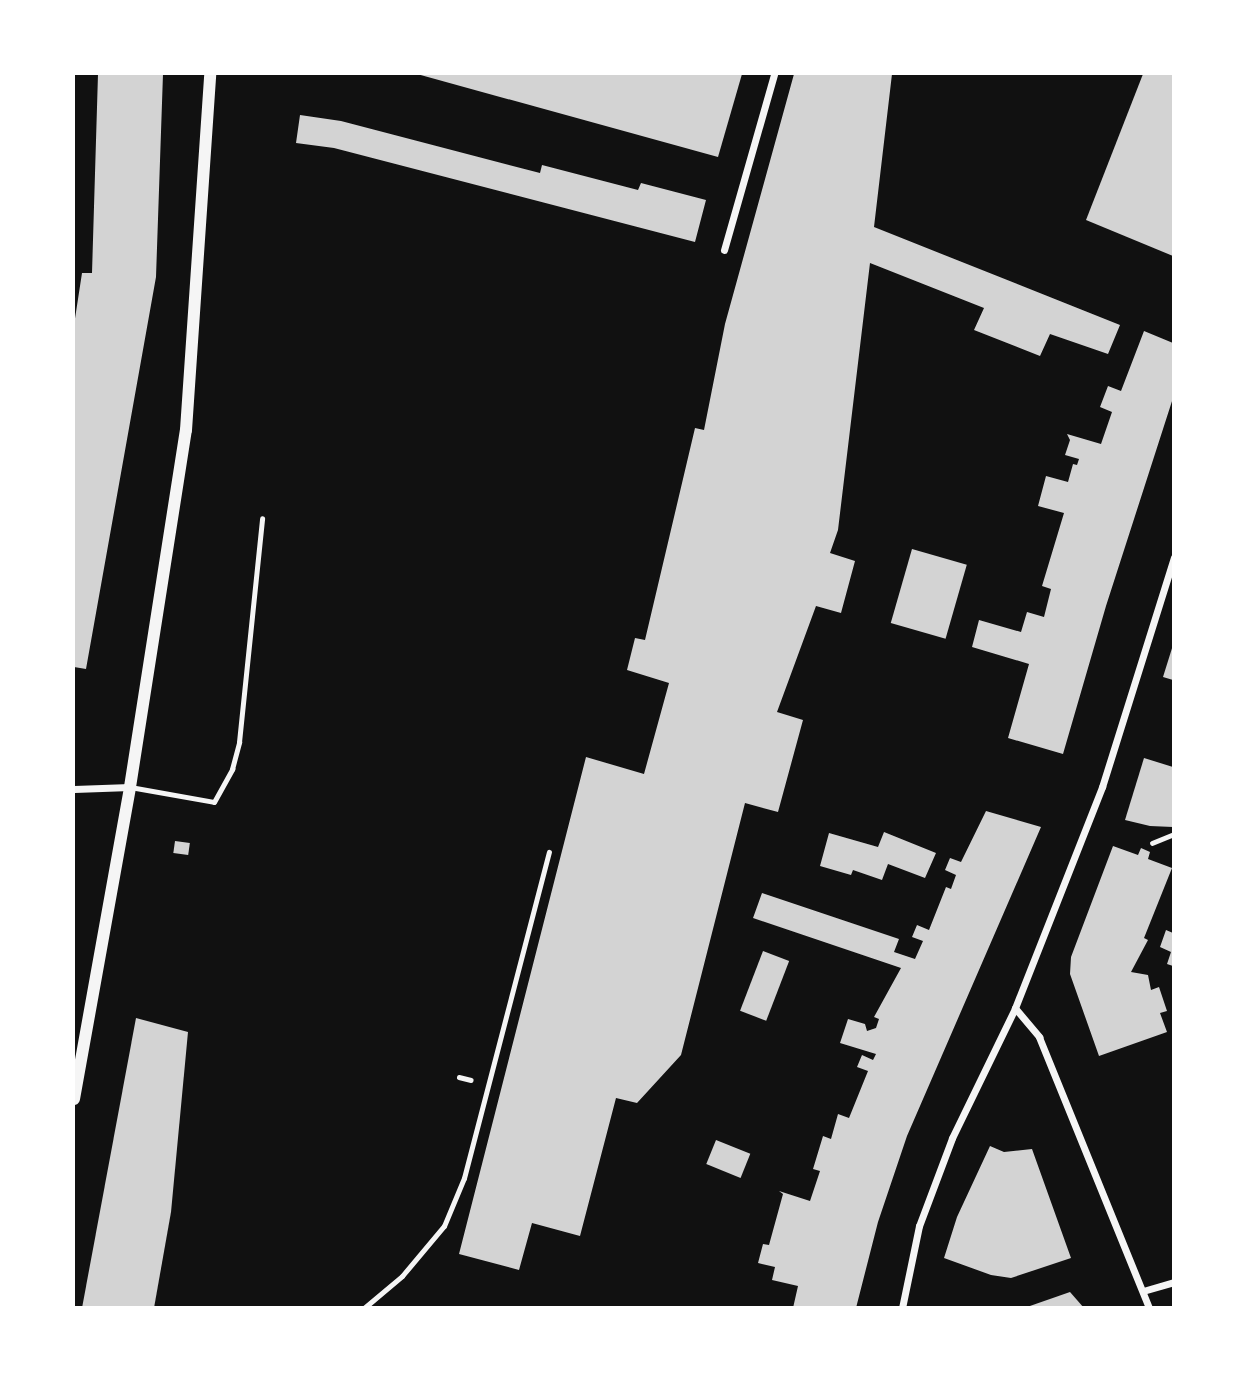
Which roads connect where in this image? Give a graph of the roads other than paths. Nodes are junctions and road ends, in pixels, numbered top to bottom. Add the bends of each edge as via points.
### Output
1 (210, 74) edge
2 (774, 74) edge
3 (724, 250) dead end
4 (262, 518) dead end
5 (1174, 557) edge
6 (130, 787) junction
7 (74, 789) edge
8 (549, 852) dead end
9 (1015, 1008) junction
10 (74, 1099) edge
11 (1174, 1282) edge
12 (1143, 1291) junction
13 (364, 1307) edge
14 (902, 1307) edge
15 (1149, 1307) edge

1 - 6 street via 186,430
2 - 3 street
4 - 6 lane via 239,742 232,769 214,802
5 - 9 street via 1102,787
6 - 7 street
6 - 10 street
8 - 13 lane via 464,1178 444,1226 402,1276
9 - 12 street via 1039,1037
9 - 14 street via 952,1138 919,1226
11 - 12 street
12 - 15 street

